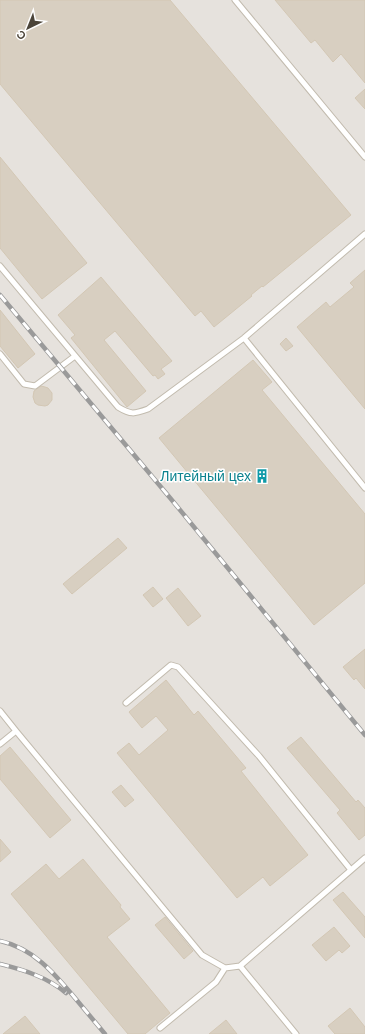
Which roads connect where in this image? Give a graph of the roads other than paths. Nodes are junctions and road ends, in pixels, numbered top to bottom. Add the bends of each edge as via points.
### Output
1 (235, 0) edge
2 (365, 157) edge
3 (365, 234) edge
4 (0, 266) edge
5 (244, 338) junction
6 (0, 354) edge
7 (75, 356) junction
8 (365, 488) edge
9 (126, 703) dead end
10 (0, 711) edge
11 (16, 731) junction
12 (0, 744) edge
13 (365, 858) edge
14 (351, 870) junction
15 (240, 966) junction
16 (225, 968) junction
17 (160, 1028) dead end
18 (296, 1034) edge

1 - 2 lane
3 - 5 lane
4 - 7 lane
5 - 7 lane via 148,409 137,413 127,412 118,407
5 - 8 lane
6 - 7 lane via 24,384 35,386
9 - 14 lane via 171,665 178,667 259,756
10 - 11 lane
11 - 12 lane
11 - 16 lane via 202,955
13 - 14 lane
14 - 15 lane
15 - 16 lane
15 - 18 lane
16 - 17 lane via 216,982

